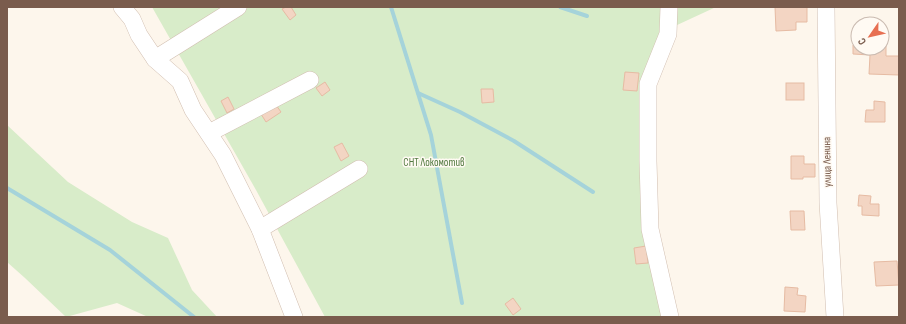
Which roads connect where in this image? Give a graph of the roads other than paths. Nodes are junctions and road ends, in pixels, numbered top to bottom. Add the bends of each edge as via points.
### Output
1 (122, 7) edge
2 (238, 7) edge
3 (668, 7) edge
4 (826, 7) edge
5 (155, 59) junction
6 (310, 80) dead end
7 (209, 133) junction
8 (360, 169) dead end
9 (260, 229) junction
10 (294, 317) edge
11 (670, 317) edge
12 (835, 317) edge

1 - 5 street via 132,19
2 - 5 street
3 - 11 street via 668,34 648,84 648,161 650,229
4 - 12 street, улица Ленина via 828,203
5 - 7 street via 180,81 193,110
6 - 7 street
7 - 9 street via 223,155
8 - 9 street
9 - 10 street

